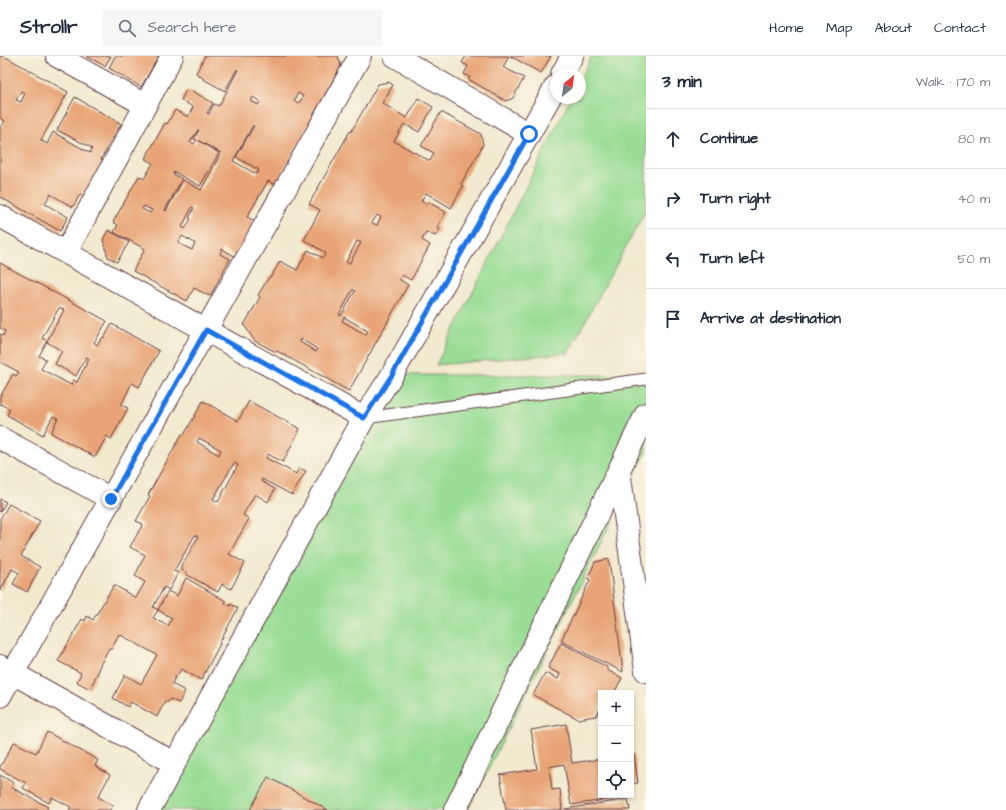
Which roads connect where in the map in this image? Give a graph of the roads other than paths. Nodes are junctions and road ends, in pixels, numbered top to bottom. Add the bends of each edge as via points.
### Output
1 (57, 56) edge
2 (172, 56) edge
3 (360, 56) edge
4 (396, 56) edge
5 (572, 56) edge
6 (565, 68) edge
7 (550, 97) edge
8 (145, 105) junction
9 (529, 134) junction
10 (0, 216) edge
11 (66, 252) junction
12 (206, 330) junction
13 (646, 379) edge
14 (646, 414) edge
15 (364, 418) junction
16 (0, 438) edge
17 (619, 470) junction
18 (111, 499) junction
19 (6, 669) edge
20 (646, 671) edge
21 (0, 696) edge
22 (174, 763) junction
23 (149, 810) edge
24 (455, 810) edge

1 - 8 street
2 - 8 street
3 - 12 street
4 - 9 street
5 - 6 street
7 - 9 street
8 - 11 street
9 - 15 street via 392,375
10 - 11 street
11 - 12 street
12 - 15 street
12 - 18 street
13 - 15 lane
14 - 17 street
15 - 22 street
16 - 18 street
17 - 20 street
17 - 24 street
18 - 19 street
19 - 21 street
19 - 22 street
22 - 23 street

